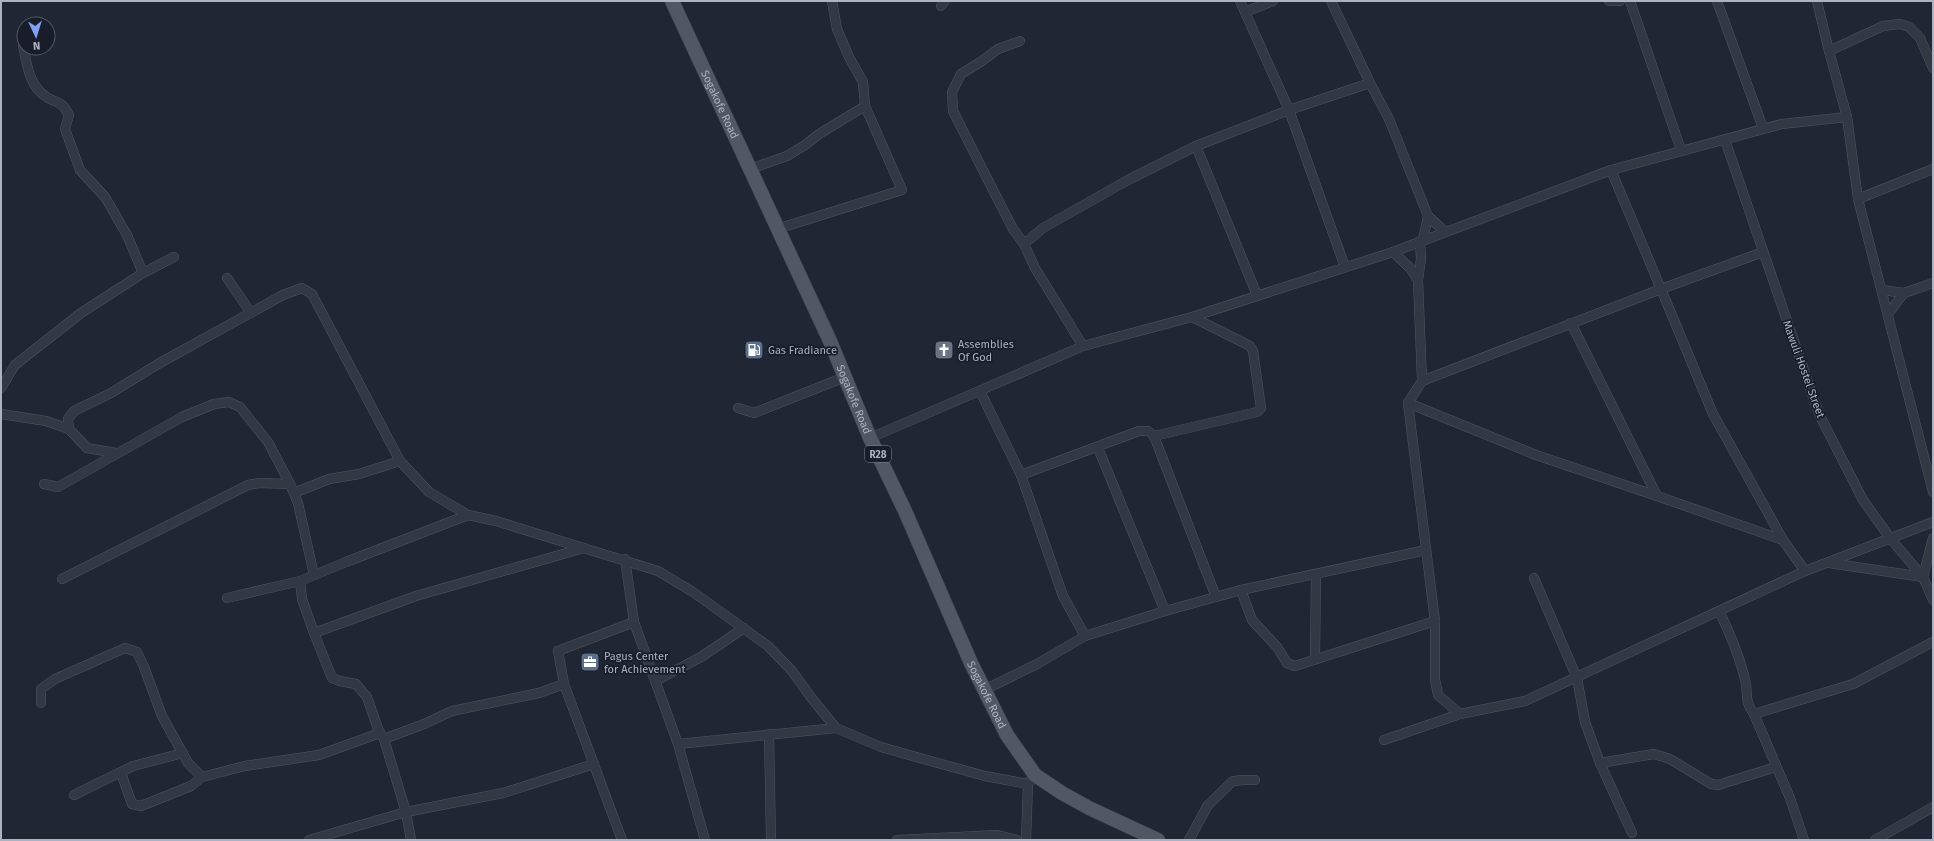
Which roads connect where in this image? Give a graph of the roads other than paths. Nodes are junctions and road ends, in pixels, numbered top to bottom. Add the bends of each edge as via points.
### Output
1 (672, 1) edge
2 (832, 1) edge
3 (1240, 1) edge
4 (1273, 1) edge
5 (1331, 1) edge
6 (1609, 1) edge
7 (1620, 1) edge
8 (1630, 1) edge
9 (1718, 1) edge
10 (1817, 1) edge
11 (1245, 12) junction
12 (1020, 41) dead end
13 (1829, 51) junction
14 (25, 56) edge
15 (1933, 68) edge
16 (1370, 83) junction
17 (865, 106) junction
18 (1289, 110) junction
19 (1847, 117) junction
20 (1763, 128) junction
21 (1725, 140) junction
22 (1196, 146) junction
23 (1681, 150) junction
24 (750, 169) junction
25 (1933, 169) edge
26 (1611, 170) junction
27 (1858, 199) junction
28 (1428, 216) junction
29 (777, 229) junction
30 (1445, 232) junction
31 (1422, 241) junction
32 (1024, 244) junction
33 (1393, 252) junction
34 (1763, 252) junction
35 (174, 258) dead end
36 (1345, 267) junction
37 (143, 273) junction
38 (227, 278) dead end
39 (1418, 280) junction
40 (1933, 283) edge
41 (1661, 289) junction
42 (1882, 290) junction
43 (1904, 293) junction
44 (1257, 295) junction
45 (251, 313) junction
46 (1888, 314) junction
47 (1192, 317) junction
48 (1572, 323) junction
49 (1083, 346) junction
50 (845, 377) junction
51 (1422, 381) junction
52 (1, 388) edge
53 (980, 391) junction
54 (1408, 403) junction
55 (1, 406) edge
56 (738, 408) dead end
57 (4, 415) edge
58 (69, 429) junction
59 (1154, 436) junction
60 (870, 438) junction
61 (1098, 448) junction
62 (116, 453) junction
63 (400, 461) junction
64 (1021, 475) junction
65 (44, 484) dead end
66 (292, 489) junction
67 (1933, 492) edge
68 (1657, 496) junction
69 (468, 515) junction
70 (1933, 522) edge
71 (1890, 538) junction
72 (1933, 538) edge
73 (1783, 540) junction
74 (584, 548) junction
75 (1426, 550) junction
76 (625, 560) junction
77 (1828, 563) junction
78 (1805, 571) junction
79 (1316, 574) junction
80 (314, 575) junction
81 (1923, 577) junction
82 (1534, 578) dead end
83 (62, 579) dead end
84 (300, 581) junction
85 (1241, 590) junction
86 (1216, 597) junction
87 (227, 598) dead end
88 (1933, 600) edge
89 (1165, 611) junction
90 (1718, 611) junction
91 (1435, 621) junction
92 (634, 622) junction
93 (744, 628) junction
94 (314, 633) junction
95 (1085, 636) junction
96 (1933, 642) edge
97 (1315, 658) junction
98 (1577, 678) junction
99 (655, 681) junction
100 (564, 684) junction
101 (984, 690) junction
102 (41, 703) dead end
103 (1460, 714) junction
104 (1754, 714) junction
105 (836, 728) junction
106 (769, 734) junction
107 (382, 736) junction
108 (1384, 740) dead end
109 (678, 744) junction
110 (183, 753) junction
111 (1600, 763) junction
112 (594, 764) junction
113 (1776, 767) junction
114 (121, 773) junction
115 (202, 777) junction
116 (1031, 780) junction
117 (1255, 780) dead end
118 (74, 795) dead end
119 (1933, 807) edge
120 (406, 812) junction
121 (1632, 833) dead end
122 (310, 840) edge
123 (411, 840) edge
124 (622, 840) edge
125 (705, 840) edge
126 (771, 840) edge
127 (897, 840) edge
128 (1017, 840) edge
129 (1026, 840) edge
130 (1158, 840) edge
131 (1189, 840) edge
132 (1804, 840) edge
133 (1875, 840) edge

1 - 24 main road, Sogakofe Road / R28
2 - 17 street via 837,29 863,82
3 - 11 street
4 - 11 street
5 - 16 street
6 - 7 street
8 - 23 street
9 - 20 street
10 - 13 street
11 - 18 street
12 - 32 street via 998,49 961,74 952,92 952,105 1013,229
13 - 15 street via 1883,26 1900,24 1909,27 1920,38
13 - 19 street
14 - 37 street via 31,81 47,97 64,104 69,115 65,129 80,170 104,197 127,235
16 - 18 street
16 - 28 street via 1389,118
17 - 24 street via 787,156
17 - 29 street via 902,190
18 - 22 street
18 - 36 street
19 - 20 street
19 - 27 street
20 - 21 street
21 - 23 street
21 - 34 street, Mawuli Hostel Street
22 - 32 street via 1128,180 1043,228
22 - 44 street
23 - 26 street
24 - 29 main road, Sogakofe Road / R28
25 - 27 street
26 - 30 street
26 - 41 street
27 - 42 street
28 - 30 street
28 - 31 street
29 - 50 main road, Sogakofe Road / R28
30 - 31 street
31 - 33 street
31 - 39 street
32 - 49 street via 1035,268 1072,324
33 - 36 street
33 - 39 street via 1410,268
34 - 41 street
34 - 71 street, Mawuli Hostel Street via 1819,414 1863,500
35 - 37 street
36 - 44 street
37 - 52 street via 81,313 15,365
38 - 45 street
39 - 51 street
40 - 43 street
41 - 48 street
41 - 73 street via 1713,414
42 - 43 street
42 - 46 street
43 - 46 street
44 - 47 street
45 - 58 street via 111,393 74,411 68,419
45 - 63 street via 283,295 302,288 312,294
46 - 67 street
47 - 49 street
47 - 59 street via 1250,346 1253,351 1261,408 1257,412
48 - 51 street
48 - 68 street
49 - 53 street
50 - 56 street via 754,413
50 - 60 main road, Sogakofe Road / R28
51 - 54 street
53 - 60 street
53 - 64 street
54 - 68 street via 1536,455
54 - 75 street
55 - 57 street
57 - 58 street via 46,421
58 - 62 street via 87,448
59 - 61 street via 1148,431 1139,431
59 - 86 street
60 - 101 main road, Sogakofe Road / R28
61 - 64 street
61 - 89 street
62 - 65 street via 58,486
62 - 66 street via 182,417 214,404 229,402 240,407 268,442
63 - 66 street via 359,474
63 - 69 street via 429,492
64 - 95 street via 1063,596
66 - 80 street
66 - 83 street via 259,483 248,485
68 - 73 street
69 - 74 street
69 - 80 street
70 - 71 street
71 - 77 street
71 - 81 street, Mawuli Hostel Street
72 - 81 street
73 - 78 street
74 - 76 street
74 - 94 street via 416,596
75 - 79 street
75 - 91 street
76 - 92 street
76 - 93 street via 658,570
77 - 78 street
77 - 81 street
78 - 90 street
79 - 85 street
79 - 97 street
80 - 84 street
81 - 88 street, Mawuli Hostel Street
82 - 98 street
84 - 87 street
84 - 94 street via 302,599
85 - 86 street
85 - 97 street via 1252,620 1277,647 1287,663 1295,666
86 - 89 street
89 - 95 street
90 - 98 street
90 - 104 street via 1733,641 1746,680 1748,707
91 - 97 street
91 - 103 street via 1435,679 1438,695
92 - 99 street
92 - 100 street via 558,651
93 - 99 street via 701,657
93 - 105 street via 768,646 792,670
94 - 107 street via 332,678 356,684 367,696
95 - 101 street via 1037,664
96 - 104 street via 1854,684
98 - 103 street via 1525,700
98 - 111 street via 1585,722
99 - 109 street
100 - 107 street via 539,693 452,711 424,724
100 - 112 street
101 - 116 main road, Sogakofe Road / R28
102 - 110 street via 41,689 55,680 125,648 137,652 162,716
103 - 108 street
104 - 113 street
105 - 106 street
105 - 116 street via 881,747 985,776
106 - 109 street
106 - 126 street
107 - 115 street via 319,755 245,766
107 - 120 street
109 - 125 street
110 - 114 street via 133,766
110 - 115 street
111 - 113 street via 1654,754 1670,759 1718,786
111 - 121 street
112 - 120 street via 503,793
112 - 124 street
113 - 132 street
114 - 115 street via 132,804 141,806 191,786
114 - 118 street
116 - 129 street
116 - 130 main road, Sogakofe Road / R28
117 - 131 street via 1233,782 1208,805
119 - 133 street
120 - 122 street
120 - 123 street
127 - 128 street via 997,836

